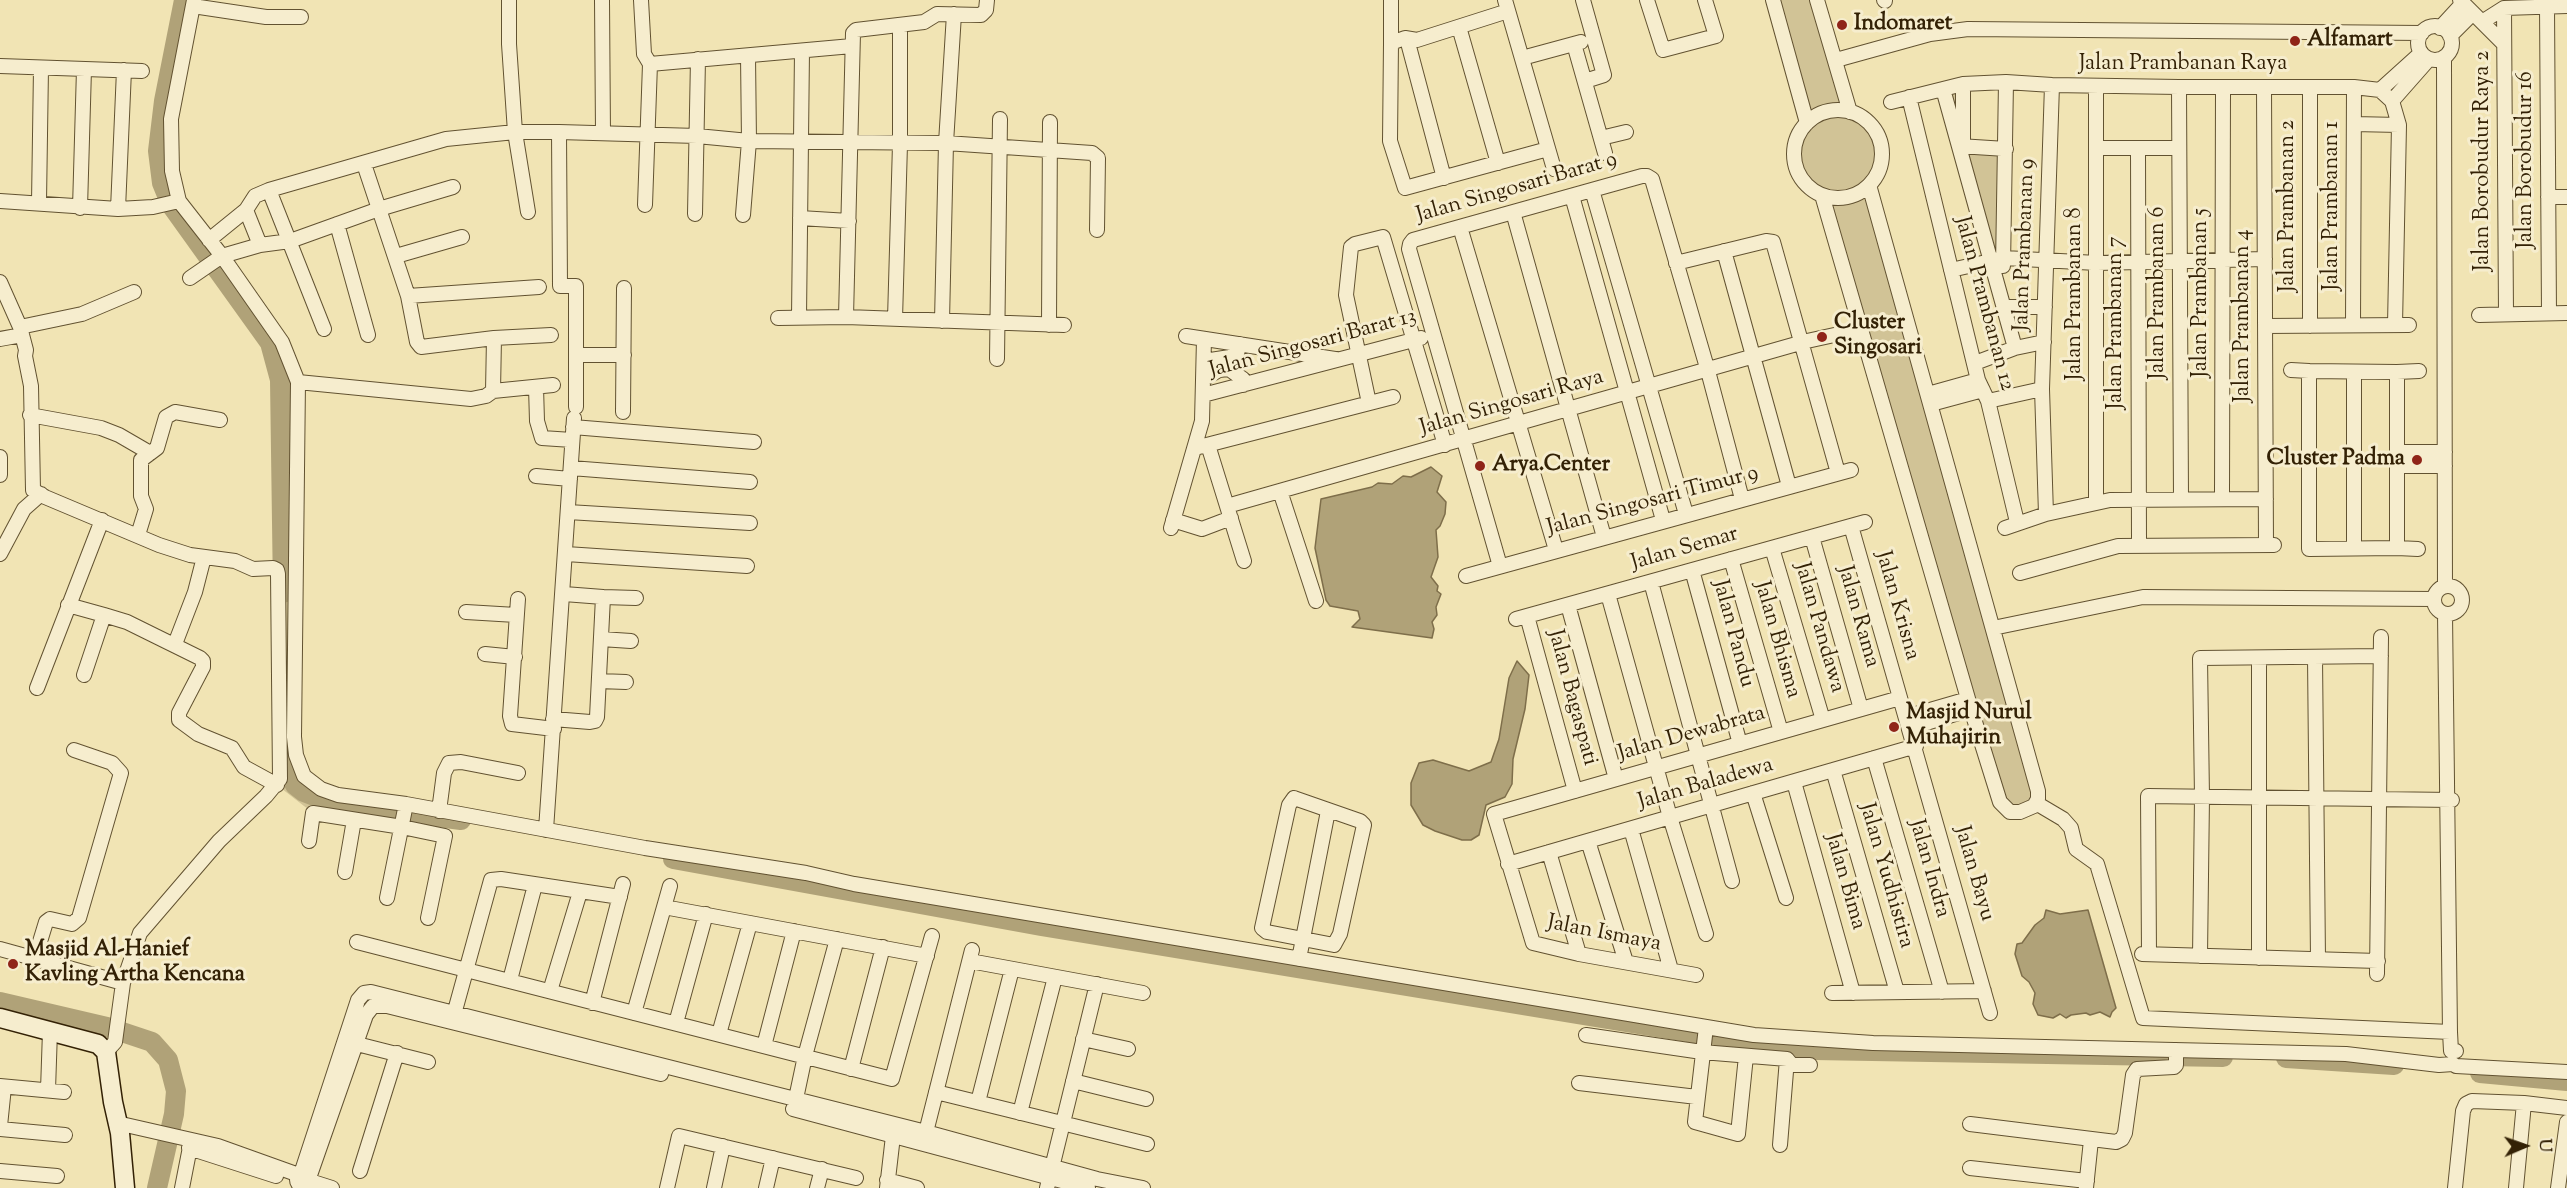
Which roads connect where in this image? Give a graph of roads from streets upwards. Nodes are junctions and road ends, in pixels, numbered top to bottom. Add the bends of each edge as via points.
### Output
1 (509, 0) edge
2 (602, 0) edge
3 (641, 0) edge
4 (987, 0) edge
5 (1391, 0) edge
6 (1583, 0) edge
7 (1647, 0) edge
8 (1705, 0) edge
9 (1773, 0) edge
10 (1817, 0) edge
11 (194, 3) edge
12 (2541, 4) edge
13 (1506, 6) edge
14 (2567, 6) edge
15 (938, 7) edge
16 (2499, 7) edge
17 (2470, 10) edge
18 (954, 14) junction
19 (301, 16) dead end
20 (900, 25) junction
21 (1459, 27) junction
22 (2445, 32) junction
23 (2422, 33) junction
24 (1594, 38) junction
25 (1407, 39) junction
26 (1391, 44) junction
27 (1574, 44) junction
28 (2504, 44) junction
29 (852, 46) junction
30 (802, 51) junction
31 (748, 56) junction
32 (2425, 56) junction
33 (2444, 57) junction
34 (1522, 58) junction
35 (698, 59) junction
36 (1836, 60) junction
37 (650, 64) junction
38 (0, 66) edge
39 (41, 68) junction
40 (84, 69) junction
41 (124, 70) junction
42 (142, 72) dead end
43 (2403, 77) junction
44 (1585, 81) junction
45 (2006, 82) junction
46 (1963, 84) junction
47 (2052, 85) junction
48 (2096, 86) junction
49 (2178, 87) junction
50 (2223, 87) junction
51 (2264, 87) junction
52 (2310, 87) junction
53 (2354, 87) junction
54 (1943, 89) junction
55 (2380, 90) junction
56 (1909, 97) junction
57 (2392, 101) junction
58 (1891, 102) dead end
59 (1850, 112) junction
60 (1000, 119) dead end
61 (1050, 122) dead end
62 (1807, 123) junction
63 (2354, 124) junction
64 (2399, 125) junction
65 (515, 132) junction
66 (559, 132) junction
67 (1626, 132) dead end
68 (603, 133) junction
69 (646, 134) junction
70 (696, 136) junction
71 (1601, 138) junction
72 (749, 141) junction
73 (800, 142) junction
74 (850, 143) junction
75 (946, 143) junction
76 (900, 144) junction
77 (1961, 146) junction
78 (1000, 147) junction
79 (2006, 148) junction
80 (2097, 148) junction
81 (2138, 148) junction
82 (2179, 148) junction
83 (1548, 149) junction
84 (1050, 150) junction
85 (1605, 153) dead end
86 (1498, 163) junction
87 (364, 164) junction
88 (1554, 169) dead end
89 (1444, 178) junction
90 (1869, 185) junction
91 (453, 186) dead end
92 (269, 190) junction
93 (1592, 190) junction
94 (1822, 195) junction
95 (1572, 196) junction
96 (2548, 197) junction
97 (2567, 197) edge
98 (0, 201) edge
99 (39, 202) junction
100 (175, 203) junction
101 (645, 205) dead end
102 (80, 208) junction
103 (118, 209) junction
104 (380, 209) junction
105 (246, 210) junction
106 (528, 212) dead end
107 (1513, 212) junction
108 (695, 214) dead end
109 (743, 214) dead end
110 (800, 218) junction
111 (849, 221) junction
112 (336, 224) junction
113 (1460, 227) junction
114 (1097, 230) dead end
115 (462, 237) dead end
116 (209, 240) junction
117 (290, 241) junction
118 (260, 245) junction
119 (1724, 251) junction
120 (396, 256) junction
121 (220, 259) junction
122 (1998, 259) junction
123 (2046, 259) junction
124 (2265, 259) junction
125 (2223, 260) junction
126 (2181, 261) junction
127 (2139, 262) junction
128 (1676, 263) junction
129 (2097, 263) junction
130 (1951, 270) junction
131 (190, 278) dead end
132 (0, 282) edge
133 (539, 287) dead end
134 (624, 288) dead end
135 (134, 292) dead end
136 (408, 296) junction
137 (2004, 307) junction
138 (2044, 307) junction
139 (2549, 313) junction
140 (2567, 313) edge
141 (2505, 314) junction
142 (2479, 315) dead end
143 (798, 317) junction
144 (846, 317) junction
145 (778, 318) dead end
146 (895, 319) junction
147 (942, 321) junction
148 (998, 324) junction
149 (1048, 325) junction
150 (1064, 325) dead end
151 (2353, 325) junction
152 (2265, 326) junction
153 (2310, 326) junction
154 (324, 329) dead end
155 (1853, 329) junction
156 (21, 331) junction
157 (1434, 334) junction
158 (368, 335) dead end
159 (551, 335) dead end
160 (1186, 336) dead end
161 (494, 338) junction
162 (0, 339) edge
163 (1204, 339) junction
164 (1414, 340) junction
165 (1804, 342) junction
166 (2044, 342) junction
167 (1240, 344) junction
168 (2015, 348) junction
169 (1293, 352) junction
170 (576, 355) junction
171 (624, 355) junction
172 (1358, 355) junction
173 (1754, 358) junction
174 (997, 359) dead end
175 (1340, 360) junction
176 (1204, 361) junction
177 (1975, 363) junction
178 (2291, 370) dead end
179 (1294, 371) junction
180 (1708, 371) junction
181 (2309, 371) junction
182 (2419, 371) dead end
183 (2354, 372) junction
184 (2397, 372) junction
185 (1203, 380) junction
186 (298, 382) junction
187 (553, 385) dead end
188 (1243, 385) junction
189 (1650, 386) junction
190 (536, 387) junction
191 (2042, 389) junction
192 (1983, 390) junction
193 (493, 391) junction
194 (1627, 393) junction
195 (1203, 396) junction
196 (1393, 396) dead end
197 (1929, 399) junction
198 (1369, 403) junction
199 (1568, 410) junction
200 (624, 412) dead end
201 (30, 415) junction
202 (220, 420) dead end
203 (574, 423) junction
204 (1519, 424) junction
205 (1464, 440) junction
206 (754, 442) dead end
207 (1444, 445) junction
208 (1202, 446) junction
209 (150, 453) junction
210 (0, 458) edge
211 (2397, 459) junction
212 (2445, 459) junction
213 (570, 473) junction
214 (0, 475) edge
215 (536, 476) dead end
216 (750, 482) dead end
217 (1790, 486) junction
218 (1280, 491) junction
219 (41, 494) junction
220 (2266, 498) junction
221 (1742, 499) junction
222 (2137, 499) junction
223 (2181, 499) junction
224 (2222, 499) junction
225 (2096, 502) junction
226 (568, 512) junction
227 (1229, 512) junction
228 (1686, 514) junction
229 (2046, 514) junction
230 (102, 520) junction
231 (1663, 520) junction
232 (1865, 522) dead end
233 (750, 523) dead end
234 (1851, 526) junction
235 (5, 532) edge
236 (138, 535) junction
237 (1604, 537) junction
238 (1812, 537) junction
239 (2139, 544) junction
240 (1772, 548) junction
241 (2295, 548) dead end
242 (2354, 548) junction
243 (2397, 548) junction
244 (2309, 549) junction
245 (2418, 549) dead end
246 (1556, 550) junction
247 (0, 554) edge
248 (566, 554) junction
249 (204, 557) junction
250 (1731, 559) junction
251 (1244, 561) dead end
252 (747, 566) dead end
253 (1500, 566) junction
254 (288, 569) junction
255 (1692, 570) junction
256 (2020, 573) dead end
257 (1466, 576) dead end
258 (1651, 582) junction
259 (2445, 586) junction
260 (564, 594) junction
261 (1608, 594) junction
262 (603, 597) junction
263 (636, 598) dead end
264 (518, 599) dead end
265 (1316, 601) dead end
266 (68, 604) junction
267 (1568, 604) junction
268 (2441, 608) junction
269 (466, 612) dead end
270 (104, 615) junction
271 (516, 615) junction
272 (1522, 617) joint
273 (1994, 632) junction
274 (2381, 637) dead end
275 (601, 639) junction
276 (631, 641) dead end
277 (175, 644) junction
278 (485, 654) dead end
279 (2381, 656) junction
280 (515, 657) junction
281 (2315, 657) junction
282 (2259, 658) junction
283 (84, 675) dead end
284 (599, 681) junction
285 (626, 682) dead end
286 (37, 688) dead end
287 (1900, 698) junction
288 (1969, 704) junction
289 (1861, 709) junction
290 (1822, 720) junction
291 (1908, 722) junction
292 (554, 724) junction
293 (1781, 732) junction
294 (1740, 744) junction
295 (1916, 746) junction
296 (74, 750) dead end
297 (1697, 756) junction
298 (1874, 758) junction
299 (1656, 768) junction
300 (1833, 770) junction
301 (518, 773) dead end
302 (1616, 779) junction
303 (1794, 782) junction
304 (277, 785) junction
305 (1575, 791) junction
306 (1753, 793) junction
307 (2202, 797) junction
308 (2259, 798) junction
309 (2316, 799) junction
310 (2379, 800) junction
311 (2450, 800) junction
312 (2036, 803) junction
313 (1712, 806) junction
314 (407, 807) junction
315 (439, 811) junction
316 (1328, 811) junction
317 (1496, 812) joint
318 (1670, 818) junction
319 (354, 820) junction
320 (402, 827) junction
321 (1631, 829) junction
322 (546, 830) junction
323 (309, 841) dead end
324 (1588, 841) junction
325 (1549, 852) junction
326 (1508, 864) junction
327 (345, 872) dead end
328 (1732, 881) dead end
329 (535, 885) junction
330 (670, 886) dead end
331 (579, 892) junction
332 (387, 898) dead end
333 (1786, 898) dead end
334 (664, 907) junction
335 (706, 914) junction
336 (428, 918) dead end
337 (750, 923) junction
338 (794, 931) junction
339 (1706, 934) dead end
340 (932, 936) dead end
341 (837, 939) junction
342 (1303, 939) junction
343 (357, 942) dead end
344 (883, 947) junction
345 (0, 949) edge
346 (1579, 954) junction
347 (927, 956) junction
348 (2200, 956) junction
349 (35, 958) junction
350 (2259, 958) junction
351 (1299, 959) junction
352 (2318, 959) junction
353 (1626, 963) junction
354 (1012, 969) junction
355 (466, 970) junction
356 (1671, 970) junction
357 (1695, 975) dead end
358 (1055, 976) junction
359 (510, 980) junction
360 (123, 982) junction
361 (1097, 984) junction
362 (550, 991) junction
363 (1984, 991) junction
364 (1897, 992) junction
365 (1942, 992) junction
366 (1143, 993) dead end
367 (1832, 993) dead end
368 (1853, 993) junction
369 (592, 1003) junction
370 (634, 1013) junction
371 (1990, 1013) dead end
372 (453, 1017) junction
373 (0, 1018) edge
374 (676, 1023) junction
375 (50, 1031) junction
376 (1705, 1031) junction
377 (2450, 1032) junction
378 (719, 1034) junction
379 (1586, 1035) dead end
380 (1083, 1039) junction
381 (350, 1042) junction
382 (764, 1046) junction
383 (111, 1047) junction
384 (1128, 1049) dead end
385 (2176, 1050) junction
386 (1702, 1052) junction
387 (397, 1053) junction
388 (805, 1056) junction
389 (1746, 1056) junction
390 (2453, 1058) junction
391 (1787, 1059) junction
392 (428, 1062) dead end
393 (1810, 1065) dead end
394 (851, 1069) junction
395 (2567, 1072) edge
396 (1073, 1081) junction
397 (1579, 1083) dead end
398 (2, 1086) edge
399 (48, 1090) junction
400 (64, 1092) dead end
401 (936, 1092) junction
402 (1698, 1097) junction
403 (1146, 1100) dead end
404 (978, 1102) junction
405 (2524, 1103) junction
406 (795, 1104) junction
407 (2567, 1108) edge
408 (1020, 1113) junction
409 (2567, 1122) edge
410 (1062, 1123) junction
411 (1970, 1124) dead end
412 (0, 1127) edge
413 (119, 1128) junction
414 (65, 1135) dead end
415 (893, 1136) junction
416 (924, 1138) junction
417 (2091, 1140) junction
418 (186, 1143) junction
419 (1147, 1144) dead end
420 (1780, 1145) dead end
421 (723, 1146) junction
422 (773, 1158) junction
423 (1970, 1168) dead end
424 (822, 1169) junction
425 (0, 1171) edge
426 (360, 1171) dead end
427 (57, 1176) dead end
428 (1049, 1177) edge
429 (856, 1178) dead end
430 (304, 1181) edge
431 (887, 1184) edge
432 (1093, 1185) edge
433 (2087, 1185) edge
434 (125, 1188) edge
435 (182, 1188) edge
436 (332, 1188) edge
437 (667, 1188) edge
438 (714, 1188) edge
439 (766, 1188) edge
440 (817, 1188) edge
441 (918, 1188) edge
442 (1143, 1188) edge
443 (2455, 1188) edge
444 (2516, 1188) edge
445 (2558, 1188) edge

1 - 65 street
2 - 68 street
3 - 37 street via 644,54
4 - 18 street via 981,15
5 - 26 street
6 - 24 street
7 - 8 street via 1663,51 1719,35
9 - 62 street
10 - 36 street
11 - 19 street via 266,17
11 - 100 street via 171,119
12 - 14 street
12 - 16 street
12 - 96 street, Jalan Borobudur 16
13 - 21 street
13 - 34 street
15 - 18 street
15 - 20 street via 924,22
16 - 17 street
16 - 28 street, Jalan Borobudur Raya 2
17 - 22 street
17 - 28 street
18 - 75 street
20 - 29 street via 855,30
20 - 76 street
21 - 25 street via 1417,40
21 - 86 street
22 - 23 street via 2430,27
22 - 33 street via 2451,46
23 - 32 street via 2418,43
23 - 36 street via 1968,29 1930,34
24 - 27 street
24 - 44 street via 1604,75
25 - 26 street
25 - 89 street
26 - 89 street via 1390,141 1405,188
27 - 34 street
27 - 44 street
28 - 141 street, Jalan Borobudur Raya 2
29 - 30 street
29 - 74 street
30 - 31 street
30 - 73 street
31 - 35 street
31 - 72 street
32 - 33 street
32 - 43 street
33 - 212 street
34 - 83 street
35 - 37 street
35 - 70 street
36 - 59 street
37 - 69 street
38 - 39 street
39 - 40 street
39 - 99 street
40 - 41 street
40 - 102 street
41 - 42 street
41 - 103 street
43 - 55 street
43 - 57 street
44 - 71 street
45 - 46 street, Jalan Prambanan Raya
45 - 47 street, Jalan Prambanan Raya
45 - 79 street
46 - 54 street, Jalan Prambanan Raya
46 - 77 street
47 - 48 street, Jalan Prambanan Raya
47 - 123 street, Jalan Prambanan 9
48 - 49 street, Jalan Prambanan Raya
48 - 80 street, Jalan Prambanan 8
49 - 50 street, Jalan Prambanan Raya
49 - 82 street, Jalan Prambanan 6
50 - 51 street, Jalan Prambanan Raya
50 - 125 street, Jalan Prambanan 5
51 - 52 street, Jalan Prambanan Raya
51 - 124 street, Jalan Prambanan 4
52 - 53 street, Jalan Prambanan Raya
52 - 153 street, Jalan Prambanan 2
53 - 55 street, Jalan Prambanan Raya
53 - 63 street, Jalan Prambanan 1
54 - 56 street, Jalan Prambanan Raya
54 - 77 street
55 - 57 street
56 - 58 street, Jalan Prambanan Raya
56 - 130 street, Jalan Prambanan 12
57 - 64 street
59 - 62 street via 1831,111
59 - 90 street via 1871,125 1879,139 1881,163
60 - 78 street
61 - 84 street
62 - 94 street via 1798,137 1796,163 1802,178
63 - 64 street
63 - 151 street, Jalan Prambanan 1
64 - 151 street via 2402,325
65 - 66 street
65 - 87 street via 446,139
65 - 106 street
66 - 68 street
66 - 170 street via 560,286 576,286
67 - 71 street
68 - 69 street
69 - 70 street
69 - 101 street
70 - 72 street
70 - 108 street
71 - 85 street
72 - 73 street
72 - 109 street
73 - 74 street
73 - 110 street
74 - 76 street
74 - 111 street
75 - 76 street
75 - 78 street
75 - 147 street
76 - 146 street
77 - 79 street
77 - 122 street
78 - 84 street
78 - 148 street
79 - 122 street
80 - 81 street
80 - 129 street, Jalan Prambanan 8
81 - 82 street
81 - 127 street, Jalan Prambanan 7
82 - 126 street, Jalan Prambanan 6
83 - 86 street
83 - 88 street
84 - 114 street via 1097,156
84 - 149 street
86 - 89 street
87 - 92 street
87 - 104 street
90 - 94 street via 1847,197
90 - 197 street
91 - 104 street
92 - 105 street via 255,196
92 - 117 street
93 - 95 street, Jalan Singosari Barat 9
93 - 128 street, Jalan Singosari Barat 9 via 1642,176 1652,179
93 - 189 street
94 - 155 street
95 - 107 street, Jalan Singosari Barat 9
95 - 194 street
96 - 97 street
96 - 139 street, Jalan Borobudur 16
98 - 99 street
99 - 102 street
100 - 103 street
100 - 116 street
102 - 103 street
104 - 112 street
104 - 120 street
105 - 116 street
105 - 118 street
107 - 113 street, Jalan Singosari Barat 9
107 - 199 street
110 - 111 street
110 - 143 street
111 - 144 street
112 - 117 street
112 - 158 street
113 - 157 street, Jalan Singosari Barat 9 via 1413,240 1409,249
113 - 204 street
115 - 120 street
116 - 121 street
117 - 118 street
117 - 154 street
118 - 121 street
119 - 128 street
119 - 165 street via 1770,241 1775,245
119 - 173 street
120 - 136 street
121 - 131 street
121 - 186 street via 282,342
122 - 123 street
122 - 130 street
122 - 137 street
123 - 129 street
123 - 138 street, Jalan Prambanan 9
124 - 125 street
124 - 152 street, Jalan Prambanan 4
125 - 126 street
125 - 224 street, Jalan Prambanan 5
126 - 127 street
126 - 223 street, Jalan Prambanan 6
127 - 129 street
127 - 222 street, Jalan Prambanan 7
128 - 180 street
129 - 225 street, Jalan Prambanan 8
130 - 177 street, Jalan Prambanan 12
132 - 156 street
133 - 136 street
134 - 171 street
135 - 156 street via 82,314
136 - 161 street via 419,346
137 - 138 street
137 - 168 street
138 - 166 street, Jalan Prambanan 9
139 - 140 street
139 - 141 street
141 - 142 street
143 - 144 street
143 - 145 street
144 - 146 street
146 - 147 street
147 - 148 street
148 - 149 street
148 - 174 street
149 - 150 street
151 - 153 street
152 - 153 street
152 - 220 street, Jalan Prambanan 4
155 - 165 street
155 - 288 street
156 - 162 street
156 - 201 street via 31,386
157 - 164 street, Jalan Singosari Barat 13
157 - 205 street
159 - 161 street
160 - 163 street
161 - 193 street
163 - 167 street
163 - 176 street
164 - 172 street, Jalan Singosari Barat 13
164 - 172 street via 1385,241 1379,237 1355,244 1350,254 1346,302
164 - 207 street
165 - 173 street, Jalan Singosari Raya
165 - 217 street, Jalan Singosari Timur 9 via 1844,471
166 - 168 street
166 - 191 street, Jalan Prambanan 9
167 - 169 street
167 - 176 street via 1237,353 1230,357
168 - 177 street
169 - 175 street
169 - 179 street via 1289,361
170 - 171 street
170 - 203 street
171 - 200 street
172 - 175 street, Jalan Singosari Barat 13
172 - 198 street
173 - 180 street, Jalan Singosari Raya
173 - 217 street
175 - 179 street, Jalan Singosari Barat 13
176 - 185 street
177 - 192 street, Jalan Prambanan 12
178 - 181 street
179 - 188 street, Jalan Singosari Barat 13
180 - 189 street, Jalan Singosari Raya
180 - 221 street
181 - 183 street
181 - 244 street
182 - 184 street
183 - 184 street
183 - 242 street
184 - 211 street
185 - 188 street via 1229,369 1243,379
185 - 195 street
186 - 193 street via 471,399
186 - 254 street
187 - 190 street
188 - 195 street, Jalan Singosari Barat 13
189 - 194 street, Jalan Singosari Raya
189 - 228 street
190 - 193 street
190 - 203 street via 537,422 542,438
191 - 192 street
191 - 229 street, Jalan Prambanan 9
192 - 197 street
192 - 229 street, Jalan Prambanan 12 via 2011,525
194 - 199 street, Jalan Singosari Raya
194 - 231 street
195 - 208 street
196 - 198 street
197 - 273 street
198 - 208 street
199 - 204 street, Jalan Singosari Raya
199 - 237 street
201 - 209 street via 101,428
201 - 219 street via 33,490
202 - 209 street via 179,412 168,414 159,444
203 - 206 street
203 - 213 street
204 - 205 street, Jalan Singosari Raya
204 - 246 street
205 - 207 street, Jalan Singosari Raya
205 - 253 street
207 - 218 street, Jalan Singosari Raya
208 - 227 street
208 - 227 street, Jalan Singosari Raya via 1172,524 1202,529
209 - 236 street via 141,459 141,495 146,509
210 - 214 street
211 - 212 street
211 - 243 street
212 - 259 street
213 - 215 street
213 - 216 street
213 - 226 street
217 - 221 street, Jalan Singosari Timur 9
218 - 227 street, Jalan Singosari Raya
218 - 265 street
219 - 230 street
219 - 235 street
220 - 224 street
220 - 239 street, Jalan Prambanan 4 via 2270,545
221 - 228 street, Jalan Singosari Timur 9
222 - 223 street
222 - 225 street
222 - 239 street, Jalan Prambanan 7
223 - 224 street
225 - 229 street
226 - 233 street
226 - 248 street
227 - 251 street
228 - 231 street, Jalan Singosari Timur 9
230 - 236 street
230 - 266 street
231 - 237 street, Jalan Singosari Timur 9
232 - 234 street, Jalan Semar
234 - 238 street, Jalan Semar
234 - 287 street, Jalan Krisna
235 - 247 street
236 - 249 street via 170,549
237 - 246 street, Jalan Singosari Timur 9
238 - 240 street, Jalan Semar
238 - 289 street, Jalan Rama
239 - 256 street via 2107,547
240 - 250 street, Jalan Semar
240 - 290 street, Jalan Pandawa
241 - 244 street
242 - 243 street
242 - 244 street
243 - 245 street
246 - 253 street, Jalan Singosari Timur 9
248 - 252 street
248 - 260 street
249 - 254 street via 235,561 253,569
249 - 277 street
250 - 255 street, Jalan Semar
250 - 293 street, Jalan Bhisma
253 - 257 street, Jalan Singosari Timur 9
254 - 304 street via 281,772
254 - 314 street via 294,737 304,776 321,789 338,795
255 - 258 street, Jalan Semar
255 - 294 street, Jalan Pandu
258 - 261 street, Jalan Semar
258 - 297 street
259 - 268 street via 2438,591
259 - 268 street via 2454,587 2462,598 2461,607
260 - 262 street
260 - 292 street
261 - 267 street, Jalan Semar
261 - 299 street
262 - 263 street
262 - 275 street
264 - 271 street
266 - 270 street
266 - 286 street
267 - 272 street, Jalan Semar
267 - 302 street
268 - 273 street via 2143,597
268 - 311 street
269 - 271 street
270 - 277 street
270 - 283 street
271 - 280 street
272 - 305 street, Jalan Bagaspati
273 - 312 street via 2038,790
274 - 279 street
275 - 276 street
275 - 284 street
277 - 304 street via 200,658 203,664 178,720 198,734 232,748 244,767
278 - 280 street
279 - 281 street
279 - 310 street
280 - 292 street via 512,724
281 - 282 street
281 - 309 street
282 - 307 street via 2200,658
282 - 308 street
284 - 285 street
284 - 292 street via 595,721
287 - 289 street, Jalan Dewabrata
287 - 291 street, Jalan Krisna
288 - 291 street
288 - 312 street via 2001,805 2010,812 2020,812
289 - 290 street, Jalan Dewabrata
290 - 293 street, Jalan Dewabrata
291 - 295 street, Jalan Bayu
292 - 322 street
293 - 294 street, Jalan Dewabrata
294 - 297 street, Jalan Dewabrata
295 - 298 street, Jalan Baladewa
295 - 363 street, Jalan Bayu
296 - 349 street via 112,763 121,773 79,918 72,924 45,922
297 - 299 street, Jalan Dewabrata
297 - 313 street
298 - 300 street, Jalan Baladewa
298 - 365 street, Jalan Indra
299 - 302 street, Jalan Dewabrata
299 - 318 street
300 - 303 street, Jalan Baladewa
300 - 364 street, Jalan Yudhistira
301 - 315 street via 449,763
302 - 305 street, Jalan Dewabrata
303 - 306 street, Jalan Baladewa
303 - 368 street, Jalan Bima
304 - 360 street via 219,841 140,933
305 - 317 street, Jalan Dewabrata
306 - 313 street, Jalan Baladewa
306 - 333 street
307 - 308 street
307 - 348 street
307 - 348 street via 2148,796 2145,954
308 - 309 street
308 - 350 street
309 - 310 street
309 - 352 street
310 - 311 street
310 - 352 street via 2378,968
311 - 377 street
311 - 390 street via 2456,1051
312 - 377 street via 2063,819 2071,828 2076,849 2097,864 2143,1018
313 - 318 street, Jalan Baladewa
313 - 328 street
314 - 315 street
314 - 320 street
315 - 322 street
316 - 342 street
316 - 342 street via 1360,821 1364,827 1336,942 1330,945
316 - 342 street via 1298,799 1290,801 1263,915 1264,930
317 - 326 street, Jalan Ismaya via 1494,818
318 - 321 street, Jalan Baladewa
318 - 339 street
319 - 320 street
319 - 323 street via 313,813
319 - 327 street
320 - 332 street
320 - 336 street via 445,836
321 - 324 street, Jalan Baladewa
321 - 356 street
322 - 351 street
324 - 325 street, Jalan Baladewa
324 - 353 street
325 - 326 street, Jalan Baladewa
325 - 346 street
326 - 346 street, Jalan Ismaya via 1533,943
329 - 331 street
329 - 355 street via 501,879 490,882
329 - 359 street
330 - 334 street
331 - 362 street
331 - 369 street via 622,891
334 - 335 street
334 - 370 street
335 - 337 street
335 - 374 street
337 - 338 street
337 - 378 street
338 - 341 street
338 - 382 street
340 - 347 street
341 - 344 street
341 - 388 street
342 - 351 street
343 - 355 street
344 - 347 street
344 - 394 street
345 - 349 street
346 - 353 street, Jalan Ismaya
347 - 394 street via 894,1078
348 - 350 street
349 - 360 street
350 - 352 street
351 - 376 street
353 - 356 street, Jalan Ismaya
354 - 358 street
354 - 401 street via 971,955
354 - 404 street
355 - 359 street
355 - 372 street
356 - 357 street, Jalan Ismaya
358 - 361 street
358 - 408 street
359 - 362 street
360 - 383 street via 119,1023
361 - 366 street
361 - 380 street
362 - 369 street
363 - 365 street
363 - 371 street, Jalan Bayu
364 - 365 street
364 - 368 street
367 - 368 street
369 - 370 street
370 - 374 street
372 - 381 street via 364,1004
372 - 406 street
373 - 375 street
374 - 378 street
375 - 383 street
375 - 399 street
376 - 385 street via 1824,1041
376 - 386 street
377 - 390 street
378 - 382 street
379 - 386 street
380 - 384 street
380 - 396 street
381 - 387 street
381 - 430 street
382 - 388 street
383 - 413 street
385 - 390 street via 2346,1054 2439,1065
385 - 417 street via 2176,1065 2137,1069 2122,1139
386 - 389 street
386 - 402 street
387 - 392 street
387 - 426 street
388 - 394 street
388 - 406 street
389 - 391 street
389 - 402 street via 1738,1134 1695,1122
390 - 395 street via 2456,1066
391 - 393 street via 1792,1065
391 - 420 street
396 - 403 street
396 - 410 street
397 - 402 street
398 - 399 street
398 - 412 street
399 - 400 street
401 - 404 street
401 - 416 street
404 - 408 street
405 - 407 street
405 - 443 street via 2466,1104
405 - 444 street
406 - 415 street
406 - 416 street
408 - 410 street
409 - 445 street
410 - 419 street
410 - 428 street
411 - 417 street
412 - 414 street
413 - 418 street
413 - 434 street
415 - 416 street
415 - 431 street
416 - 428 street
417 - 433 street
418 - 430 street
418 - 435 street
421 - 422 street
421 - 437 street via 679,1136
421 - 438 street
422 - 424 street
422 - 439 street
423 - 433 street
424 - 429 street
424 - 440 street
425 - 427 street
428 - 432 street
430 - 436 street
431 - 441 street
432 - 442 street

